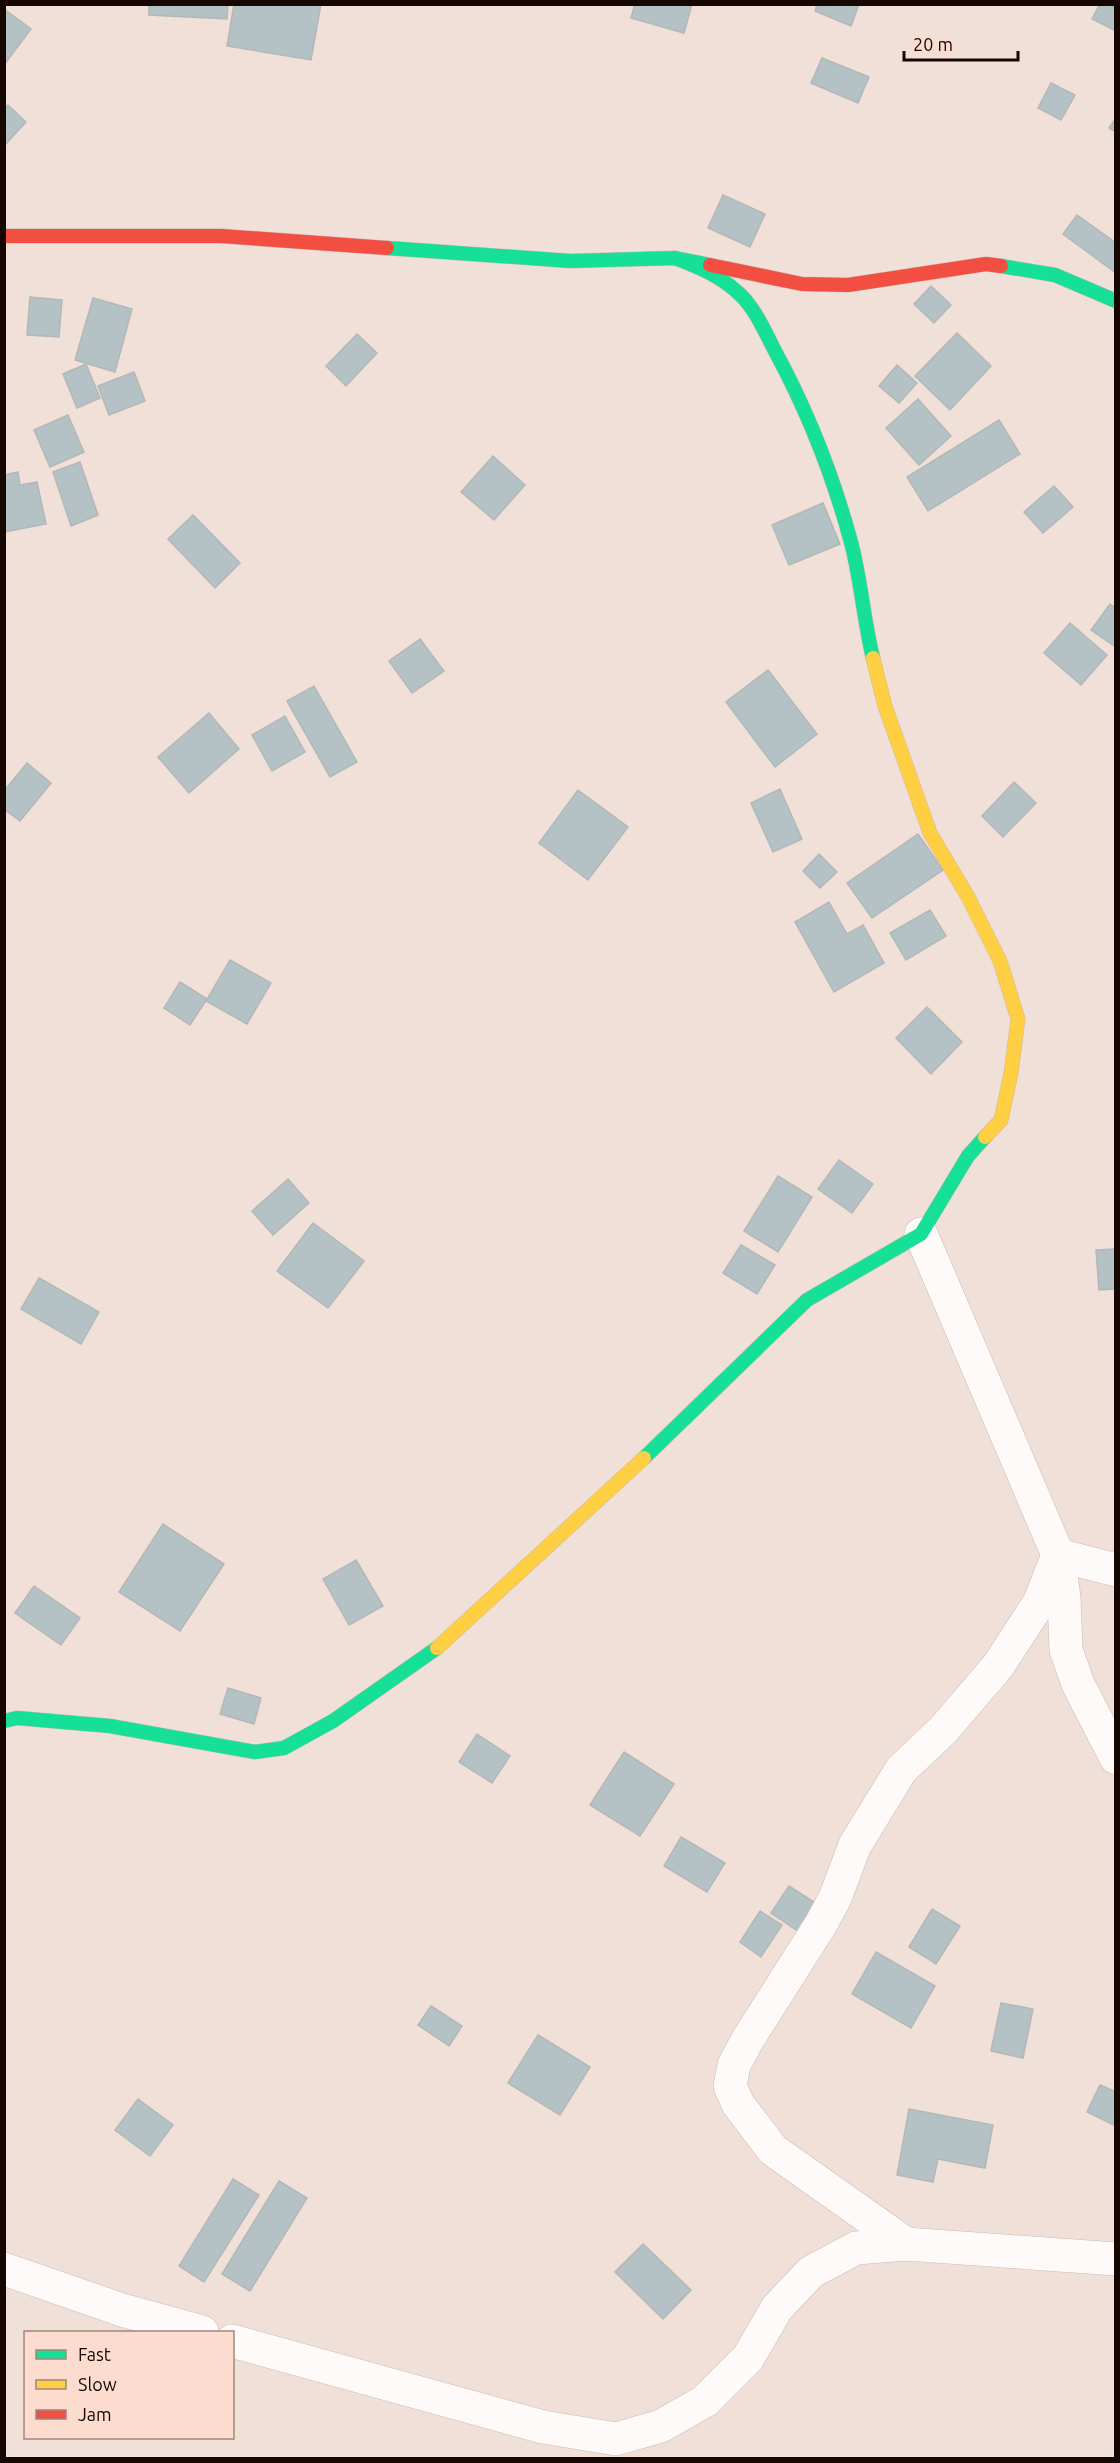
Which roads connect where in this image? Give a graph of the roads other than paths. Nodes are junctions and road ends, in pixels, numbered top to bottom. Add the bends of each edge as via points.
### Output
1 (4, 236) edge
2 (675, 258) junction
3 (1116, 301) edge
4 (921, 1234) junction
5 (1058, 1555) junction
6 (1116, 1570) edge
7 (4, 1721) edge
8 (1116, 1758) edge
9 (906, 2244) junction
10 (1116, 2259) edge
11 (4, 2269) edge
12 (198, 2331) edge
13 (234, 2342) edge

1 - 2 street via 221,236 571,261
2 - 3 street via 802,284 848,285 986,264 1055,274
2 - 4 street via 714,274 737,291 754,312 815,432 852,547 885,706 906,770 930,833 1000,961 1018,1019 1001,1120 968,1156
4 - 5 street
4 - 7 street via 807,1300 446,1642 333,1720 284,1748 255,1752 110,1726 16,1718
5 - 6 street
5 - 8 street via 1066,1650 1078,1684
5 - 9 street via 1039,1603 998,1666 944,1729 901,1770 855,1845 821,1924 734,2065 730,2086 738,2104 773,2150
9 - 10 street
9 - 13 street via 856,2248 811,2272 777,2308 748,2358 705,2402 661,2426 616,2439 543,2427
11 - 12 street

